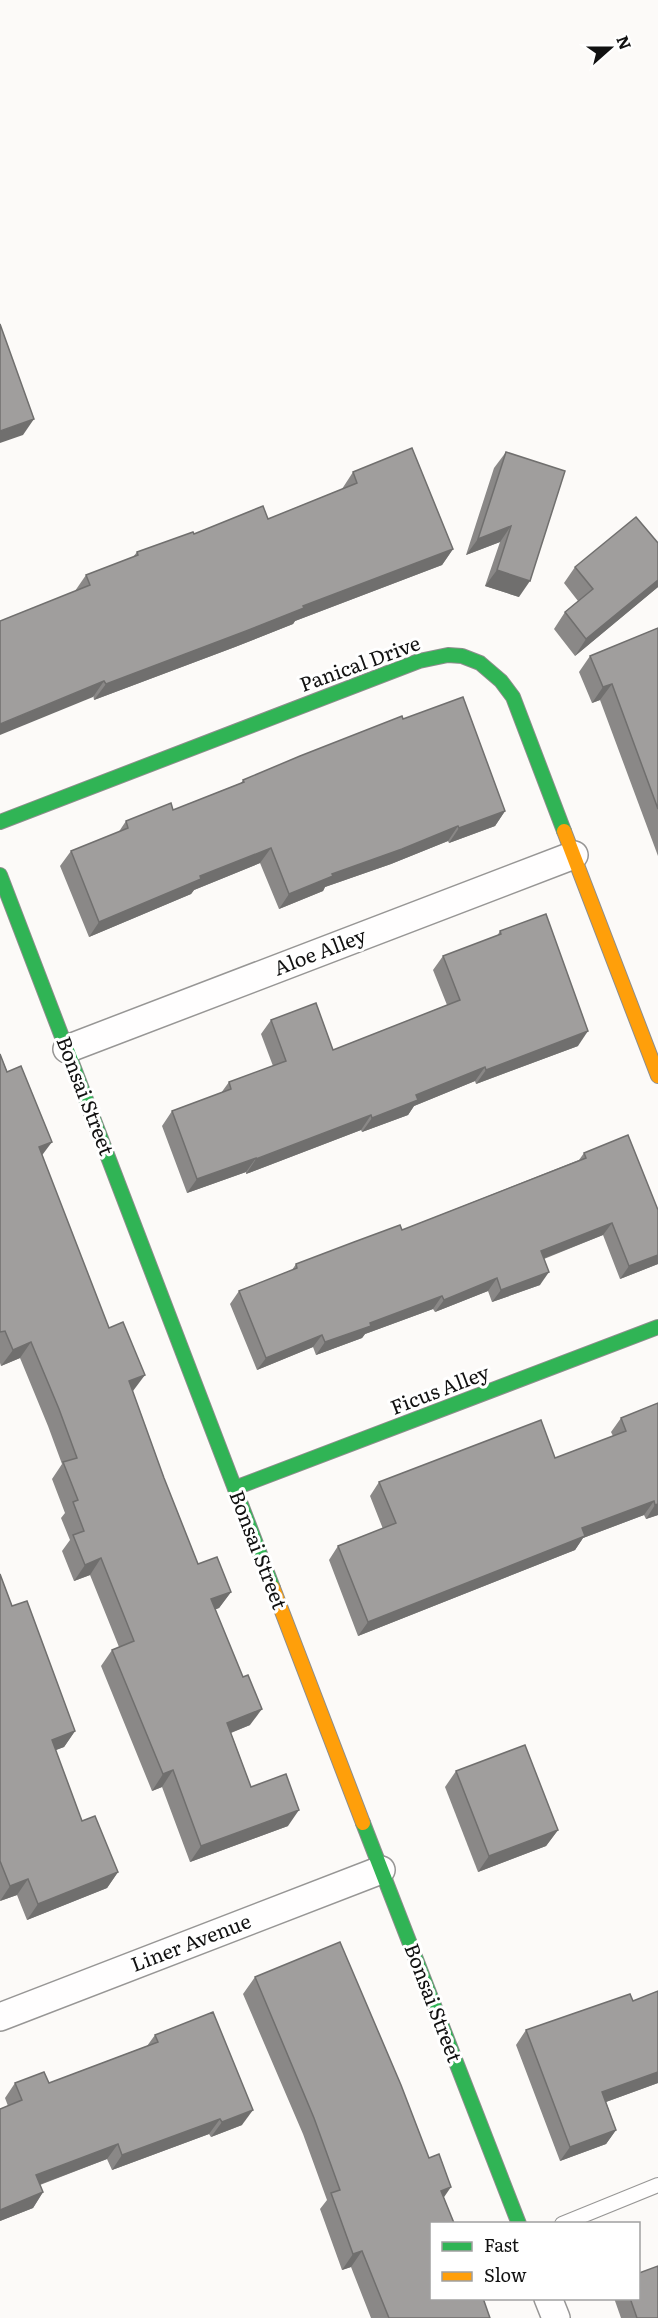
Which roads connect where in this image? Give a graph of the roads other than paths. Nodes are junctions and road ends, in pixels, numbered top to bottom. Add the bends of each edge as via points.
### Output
1 (0, 822) edge
2 (574, 855) junction
3 (0, 876) edge
4 (67, 1049) junction
5 (658, 1076) edge
6 (658, 1327) edge
7 (235, 1488) junction
8 (381, 1870) junction
9 (0, 2017) edge
10 (658, 2185) edge
11 (519, 2222) edge
12 (565, 2222) edge
13 (549, 2300) edge
14 (556, 2318) edge

1 - 2 street, Panical Drive via 419,661 452,655 481,663 499,677 513,698
2 - 4 street, Aloe Alley
2 - 5 street, Panical Drive
3 - 4 street, Bonsai Street
4 - 7 street, Bonsai Street
6 - 7 street, Ficus Alley
7 - 8 street, Bonsai Street
8 - 9 street, Liner Avenue
8 - 11 street, Bonsai Street
10 - 12 lane
13 - 14 street

